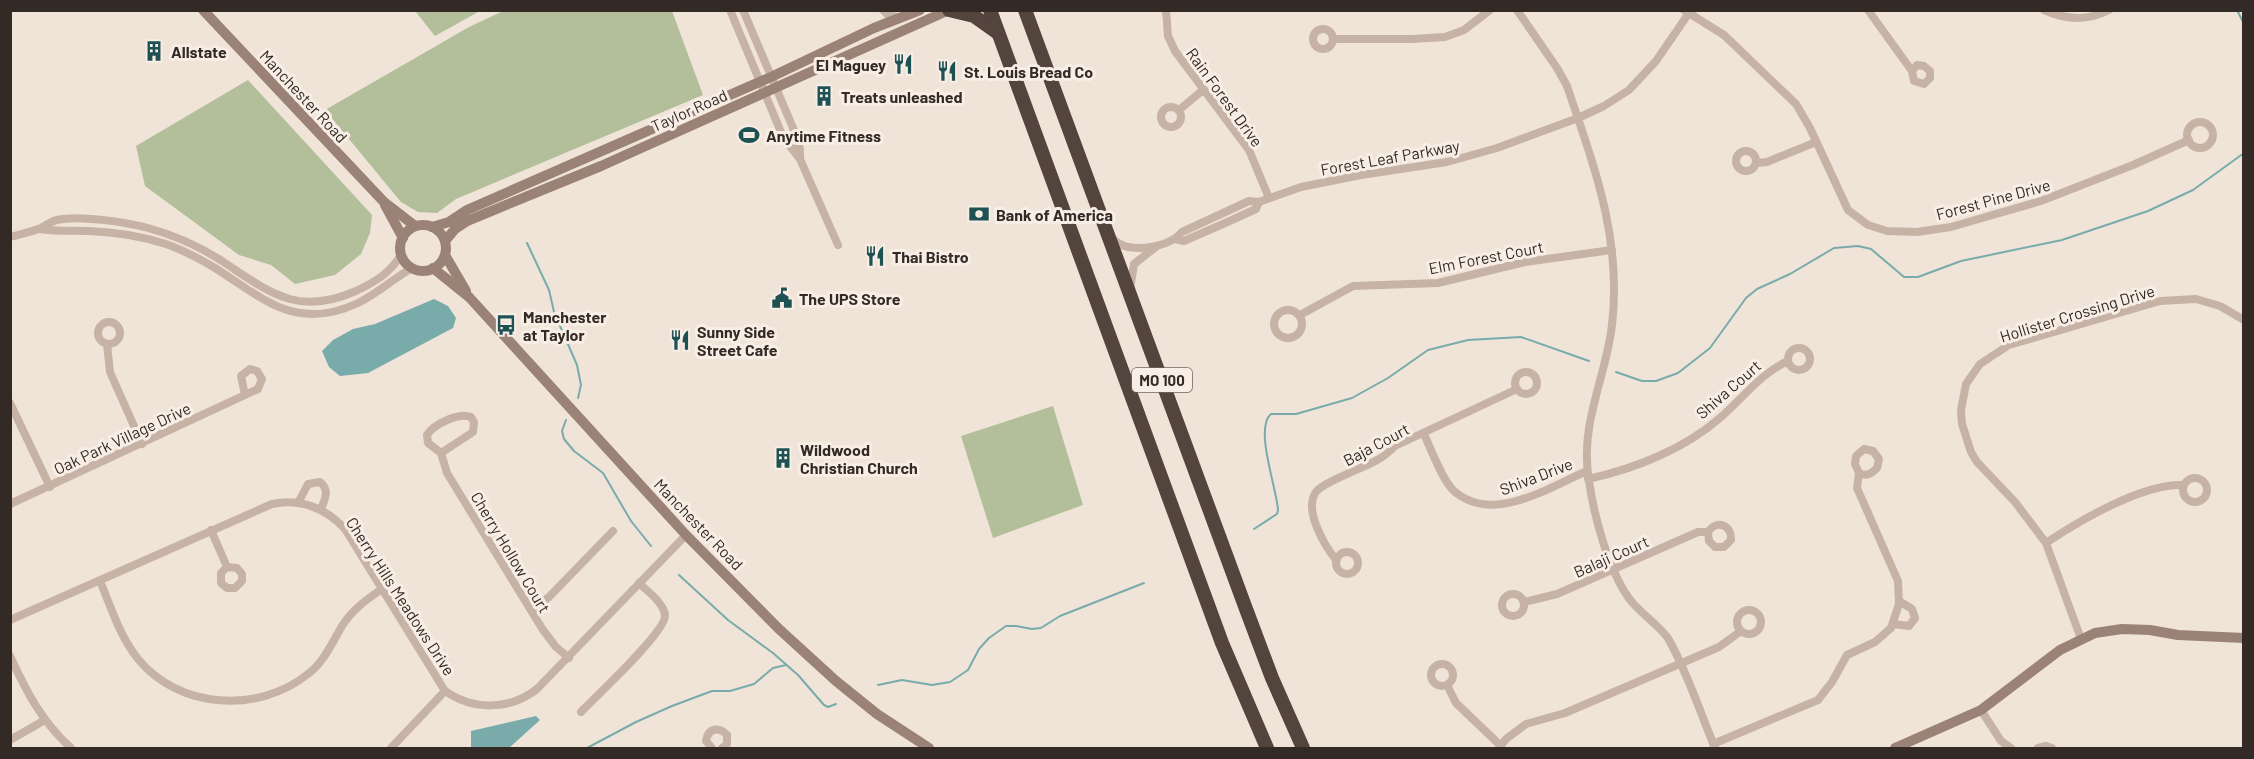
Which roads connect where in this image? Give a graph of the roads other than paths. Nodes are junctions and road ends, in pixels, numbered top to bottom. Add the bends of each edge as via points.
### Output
1 (204, 10) edge
2 (730, 10) edge
3 (743, 10) edge
4 (882, 10) edge
5 (920, 10) edge
6 (949, 10) edge
7 (990, 10) edge
8 (1025, 10) edge
9 (1166, 10) edge
10 (1490, 10) edge
11 (1517, 10) edge
12 (1868, 10) edge
13 (2044, 10) edge
14 (2109, 10) edge
15 (1688, 12) edge
16 (903, 17) junction
17 (873, 29) junction
18 (998, 33) junction
19 (1332, 39) dead end
20 (1912, 71) dead end
21 (771, 76) junction
22 (759, 82) junction
23 (776, 88) junction
24 (1203, 90) junction
25 (764, 93) junction
26 (1179, 110) dead end
27 (1578, 118) junction
28 (2189, 140) dead end
29 (1816, 142) junction
30 (800, 159) junction
31 (1756, 163) dead end
32 (1269, 198) junction
33 (384, 202) junction
34 (416, 226) junction
35 (432, 227) junction
36 (39, 229) junction
37 (1108, 236) junction
38 (10, 237) edge
39 (403, 238) junction
40 (445, 241) junction
41 (838, 245) dead end
42 (1158, 246) junction
43 (1612, 250) junction
44 (401, 255) junction
45 (445, 255) junction
46 (412, 268) junction
47 (433, 268) junction
48 (260, 287) junction
49 (1130, 291) junction
50 (255, 296) junction
51 (469, 297) junction
52 (1300, 315) dead end
53 (2244, 320) edge
54 (107, 344) dead end
55 (1788, 361) dead end
56 (1517, 389) dead end
57 (244, 395) dead end
58 (10, 403) edge
59 (1424, 434) junction
60 (142, 444) junction
61 (441, 453) junction
62 (1858, 474) dead end
63 (1588, 475) junction
64 (2183, 486) dead end
65 (50, 487) junction
66 (298, 502) junction
67 (10, 504) edge
68 (321, 509) junction
69 (211, 530) junction
70 (613, 531) dead end
71 (1708, 532) dead end
72 (686, 534) junction
73 (2046, 543) junction
74 (1336, 560) dead end
75 (227, 567) dead end
76 (1615, 570) junction
77 (100, 581) junction
78 (639, 583) junction
79 (382, 589) junction
80 (1899, 601) junction
81 (1524, 602) dead end
82 (532, 610) junction
83 (10, 620) edge
84 (1893, 624) junction
85 (1741, 631) dead end
86 (2244, 638) edge
87 (2081, 639) junction
88 (10, 656) edge
89 (569, 658) junction
90 (1680, 664) junction
91 (1447, 685) dead end
92 (445, 690) junction
93 (1981, 710) junction
94 (581, 712) dead end
95 (45, 720) junction
96 (10, 741) edge
97 (1714, 746) edge
98 (728, 747) edge
99 (1500, 747) edge
100 (70, 748) edge
101 (391, 748) edge
102 (712, 748) edge
103 (929, 748) edge
104 (1267, 748) edge
105 (1303, 748) edge
106 (1895, 748) edge
107 (2011, 748) edge
108 (2038, 748) edge
109 (2052, 748) edge

1 - 33 street, Manchester Road
2 - 22 street
3 - 21 street
4 - 16 street
4 - 17 street
5 - 16 street, Taylor Road
6 - 18 highway via 974,16
6 - 23 street, Taylor Road
7 - 18 highway, MO 100
8 - 37 highway, MO 100
9 - 24 street, Rain Forest Drive via 1168,36
10 - 19 street via 1464,30 1445,37
11 - 27 street via 1557,68
12 - 20 street
13 - 14 street via 2092,18
15 - 27 street, Forest Leaf Parkway via 1656,61 1629,90
15 - 29 street, Forest Pine Drive via 1724,35 1788,95 1802,111
16 - 17 street, Taylor Road
17 - 21 street, Taylor Road
18 - 104 highway, MO 100 via 1222,643
21 - 22 street, Taylor Road
21 - 23 street
22 - 25 street
22 - 35 street, Taylor Road
23 - 25 street, Taylor Road
23 - 30 street via 796,135
24 - 26 street
24 - 32 street, Rain Forest Drive via 1249,150
25 - 30 street via 783,138
25 - 40 street, Taylor Road via 467,221
27 - 32 street, Forest Leaf Parkway via 1447,162 1360,175
27 - 43 street via 1607,213
28 - 29 street, Forest Pine Drive via 2054,198 1951,227 1907,233 1868,225 1848,210
29 - 31 street
30 - 41 street
32 - 42 street, Forest Leaf Parkway via 1223,225 1184,241 1175,239
33 - 34 street, Manchester Road
33 - 39 street, Manchester Road
34 - 35 street
34 - 39 street
35 - 40 street
36 - 38 street
36 - 48 street via 56,220 74,218 147,227 186,241
36 - 50 street via 118,234 164,244 200,259
37 - 42 street, Forest Leaf Parkway via 1128,247
37 - 49 highway, MO 100
39 - 44 street
40 - 45 street
42 - 49 street, Forest Leaf Parkway via 1134,264
43 - 52 street, Elm Forest Court via 1524,262 1438,283 1353,286
43 - 63 street via 1612,327 1590,416
44 - 46 street
44 - 48 street via 380,278 338,297 295,300
45 - 47 street via 441,264
45 - 51 street, Manchester Road
46 - 47 street
46 - 50 street via 358,303 326,312 309,314 280,308
47 - 51 street, Manchester Road
48 - 50 street
49 - 105 highway, MO 100 via 1272,678
51 - 72 street, Manchester Road
53 - 73 street, Hollister Crossing Drive via 2209,302 2171,298 2009,345 1976,367 1966,384 1961,410 1971,452
54 - 60 street via 110,372
55 - 63 street, Shiva Court via 1774,367 1722,416 1669,451 1630,468
56 - 59 street, Baja Court
57 - 60 street, Oak Park Village Drive
58 - 65 street
59 - 63 street, Shiva Drive via 1454,491 1482,504 1517,501
59 - 74 street, Baja Court via 1395,446 1379,459 1316,492 1312,504 1314,520
60 - 65 street, Oak Park Village Drive
61 - 61 street, Cherry Hollow Court via 428,443 431,429 461,415 471,417 473,432
61 - 82 street, Cherry Hollow Court via 447,473
62 - 80 street via 1859,496 1898,581
63 - 76 street via 1600,531
64 - 73 street via 2174,485 2125,500 2074,524
65 - 67 street, Oak Park Village Drive
66 - 68 street, Cherry Hills Meadows Drive
66 - 68 street via 308,483 320,482 326,493
66 - 69 street, Cherry Hills Meadows Drive via 272,504
68 - 79 street, Cherry Hills Meadows Drive via 345,530
69 - 75 street
69 - 77 street, Cherry Hills Meadows Drive
70 - 82 street
71 - 76 street, Balaji Court via 1698,532
72 - 78 street, Cherry Hills Meadows Drive
72 - 103 street, Manchester Road via 836,681
73 - 87 street, Hollister Crossing Drive
76 - 81 street, Balaji Court via 1557,594
76 - 90 street via 1627,596 1667,637
77 - 79 street via 131,651 149,670 189,694 218,701 263,697 308,674 351,615
77 - 83 street, Cherry Hills Meadows Drive
78 - 89 street, Cherry Hills Meadows Drive
78 - 94 street via 658,602 664,622
79 - 92 street, Cherry Hills Meadows Drive
80 - 84 street
80 - 84 street via 1912,609 1915,618 1909,626
82 - 89 street, Cherry Hollow Court via 549,639
84 - 97 street via 1882,637 1847,655 1818,700
85 - 90 street via 1719,647
86 - 87 street via 2122,629
87 - 93 street via 2060,650
88 - 95 street via 25,690
89 - 92 street, Cherry Hills Meadows Drive via 537,689 507,704 474,704
90 - 97 street
90 - 99 street via 1526,724
91 - 99 street via 1456,703
92 - 101 street
93 - 106 street
93 - 107 street via 2001,741
95 - 96 street
95 - 100 street
98 - 102 street via 727,735 717,729 707,735 706,741
108 - 109 street

